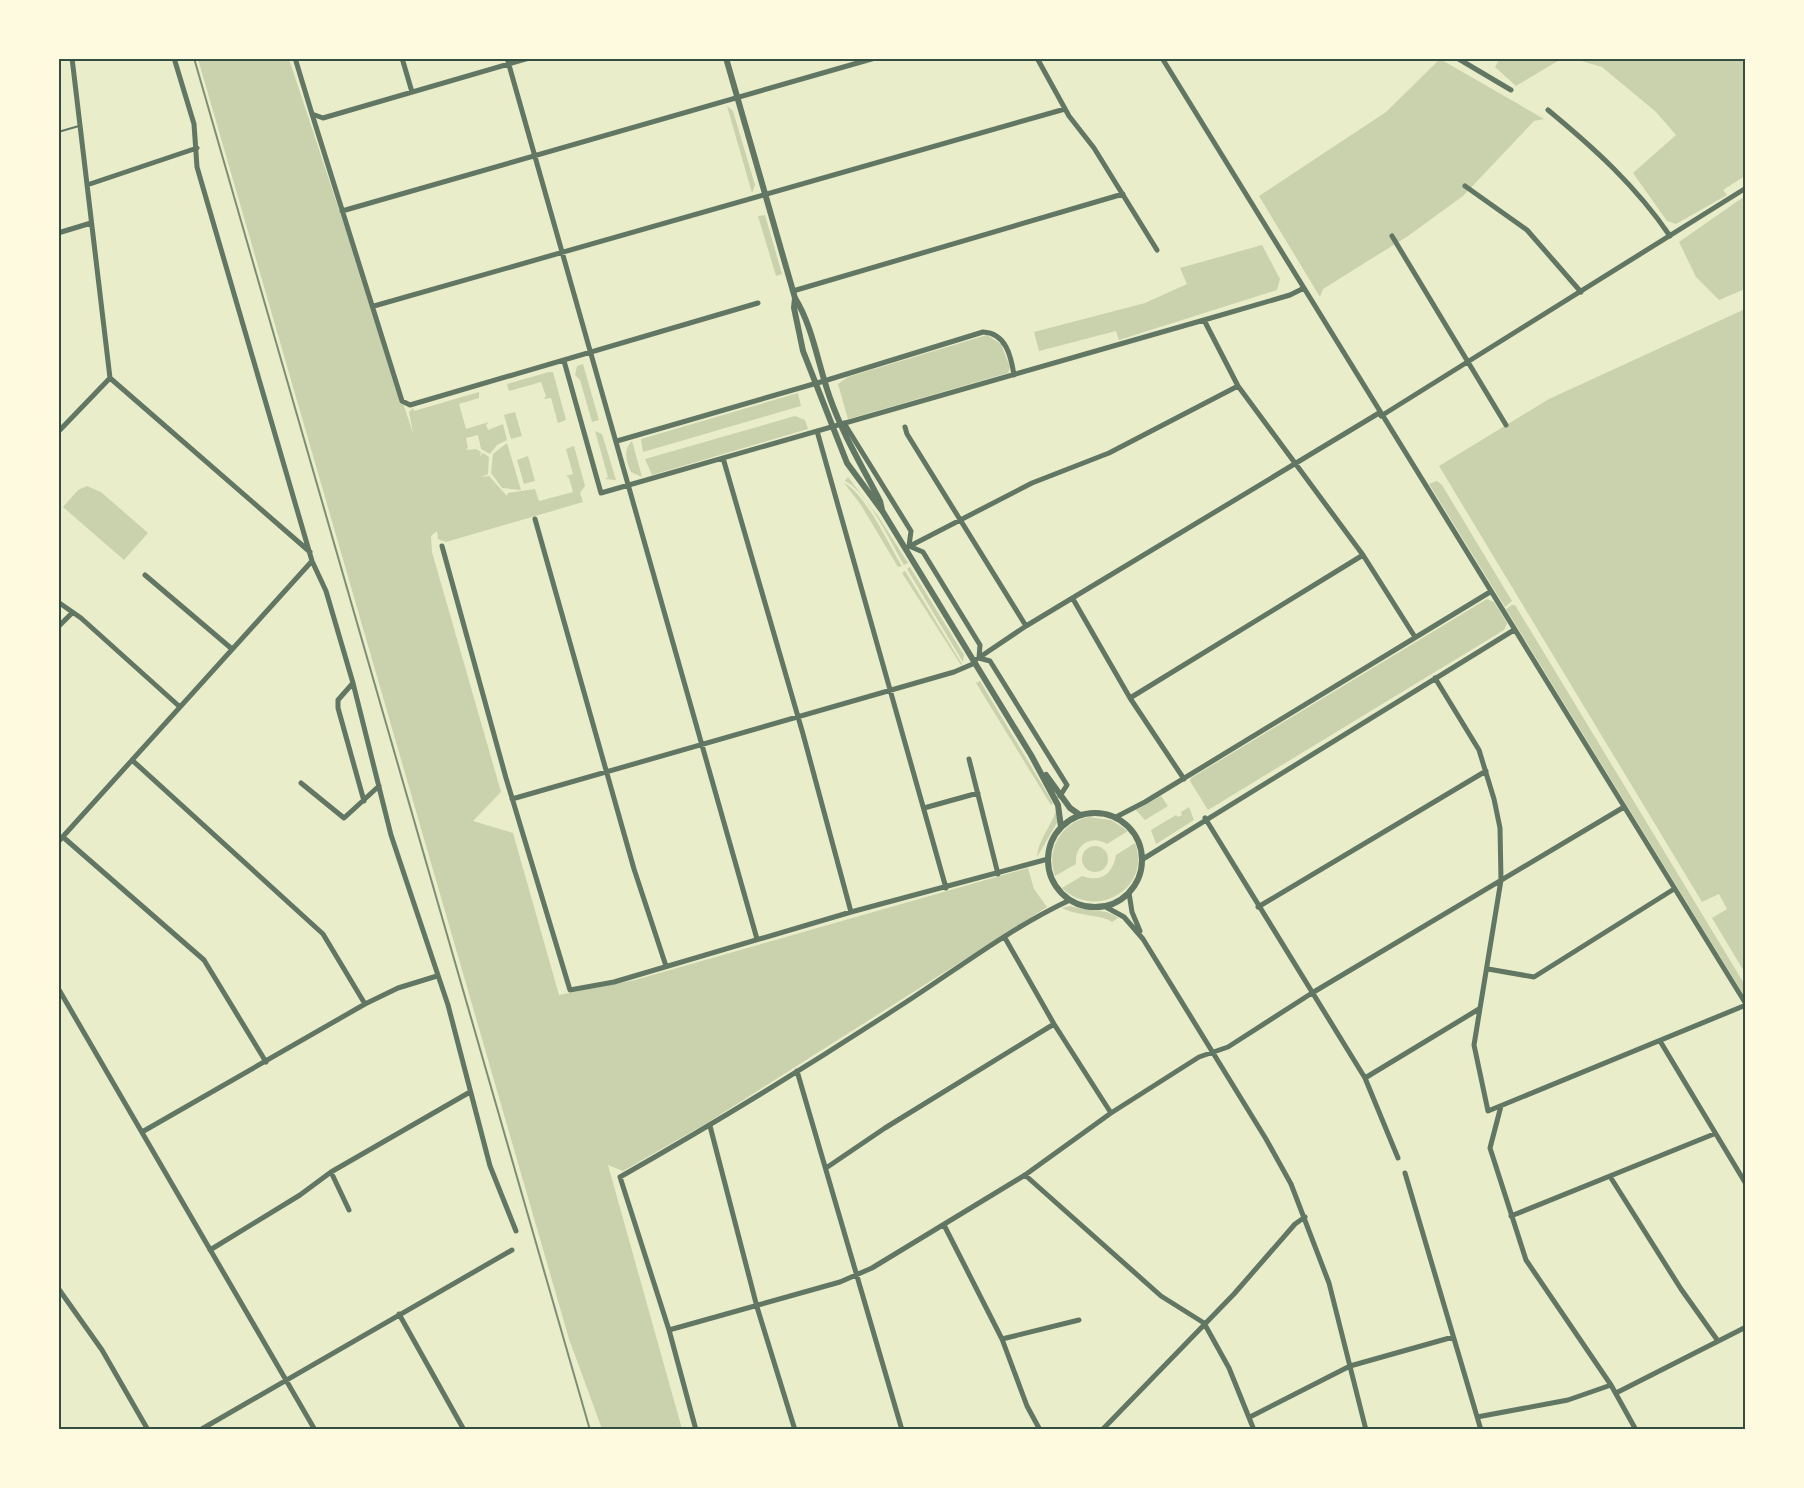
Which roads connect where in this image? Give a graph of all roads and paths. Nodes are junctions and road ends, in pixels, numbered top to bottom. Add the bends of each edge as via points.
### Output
1 (72, 58) edge
2 (174, 58) edge
3 (295, 58) edge
4 (402, 58) edge
5 (529, 58) edge
6 (726, 58) edge
7 (875, 58) edge
8 (1037, 58) edge
9 (1162, 58) edge
10 (1457, 58) edge
11 (508, 62) edge
12 (1511, 90) dead end
13 (412, 92) junction
14 (737, 98) junction
15 (1065, 109) junction
16 (1548, 110) dead end
17 (312, 114) junction
18 (79, 126) junction
19 (58, 132) edge
20 (197, 148) junction
21 (536, 156) junction
22 (87, 185) junction
23 (1465, 186) dead end
24 (1746, 188) edge
25 (1123, 194) junction
26 (765, 196) junction
27 (342, 211) junction
28 (91, 223) junction
29 (58, 232) edge
30 (1392, 236) dead end
31 (1670, 236) junction
32 (1157, 249) dead end
33 (562, 251) junction
34 (1304, 288) junction
35 (1581, 292) junction
36 (794, 294) junction
37 (758, 303) dead end
38 (374, 306) junction
39 (1204, 320) junction
40 (591, 351) junction
41 (564, 361) junction
42 (1467, 361) junction
43 (1014, 375) junction
44 (110, 378) junction
45 (825, 381) junction
46 (814, 384) junction
47 (1238, 386) junction
48 (1380, 415) junction
49 (842, 424) junction
50 (1506, 425) dead end
51 (831, 427) junction
52 (905, 427) dead end
53 (817, 431) junction
54 (58, 432) edge
55 (617, 441) junction
56 (723, 458) junction
57 (1294, 464) junction
58 (630, 485) junction
59 (882, 512) junction
60 (960, 518) junction
61 (535, 519) dead end
62 (442, 546) dead end
63 (907, 547) junction
64 (310, 552) junction
65 (1363, 555) junction
66 (312, 561) junction
67 (145, 576) dead end
68 (1490, 592) junction
69 (1073, 599) junction
70 (58, 602) edge
71 (72, 613) junction
72 (1026, 626) junction
73 (58, 627) edge
74 (1514, 630) junction
75 (1416, 637) junction
76 (232, 649) junction
77 (976, 661) junction
78 (1436, 678) junction
79 (353, 683) junction
80 (890, 690) junction
81 (1130, 698) junction
82 (180, 707) junction
83 (798, 717) junction
84 (702, 744) junction
85 (1031, 755) junction
86 (969, 759) dead end
87 (132, 760) junction
88 (608, 771) junction
89 (1486, 771) junction
90 (1184, 779) junction
91 (302, 783) dead end
92 (379, 786) junction
93 (978, 793) junction
94 (1060, 796) junction
95 (512, 799) junction
96 (364, 801) junction
97 (1624, 807) junction
98 (924, 808) junction
99 (1080, 815) junction
100 (1116, 817) junction
101 (1205, 818) junction
102 (1061, 827) junction
103 (63, 837) junction
104 (58, 842) edge
105 (1048, 859) junction
106 (1143, 859) junction
107 (998, 874) junction
108 (1501, 880) junction
109 (946, 888) junction
110 (1674, 889) junction
111 (1129, 893) junction
112 (1070, 900) junction
113 (1104, 906) junction
114 (1258, 907) junction
115 (850, 912) junction
116 (1005, 938) junction
117 (757, 939) junction
118 (1143, 939) junction
119 (666, 966) junction
120 (1488, 969) junction
121 (437, 976) junction
122 (58, 988) edge
123 (1312, 993) junction
124 (365, 1004) junction
125 (1746, 1005) edge
126 (1479, 1009) junction
127 (1054, 1024) junction
128 (1660, 1041) junction
129 (1212, 1052) junction
130 (266, 1062) junction
131 (797, 1071) junction
132 (1365, 1078) junction
133 (470, 1092) junction
134 (1501, 1106) junction
135 (1111, 1113) junction
136 (710, 1126) junction
137 (142, 1132) junction
138 (1714, 1134) junction
139 (1398, 1158) dead end
140 (826, 1168) junction
141 (331, 1172) junction
142 (1405, 1173) dead end
143 (1025, 1175) junction
144 (1611, 1178) junction
145 (1746, 1184) edge
146 (349, 1210) dead end
147 (1511, 1216) junction
148 (1305, 1217) junction
149 (944, 1225) junction
150 (516, 1231) dead end
151 (210, 1250) junction
152 (512, 1250) dead end
153 (857, 1276) junction
154 (58, 1288) edge
155 (757, 1307) junction
156 (399, 1314) junction
157 (1079, 1320) dead end
158 (1204, 1323) junction
159 (1746, 1327) edge
160 (669, 1330) junction
161 (1453, 1337) junction
162 (1002, 1339) junction
163 (1718, 1341) junction
164 (1350, 1366) junction
165 (285, 1378) junction
166 (1611, 1385) junction
167 (1616, 1393) junction
168 (1250, 1417) junction
169 (1477, 1418) junction
170 (148, 1430) edge
171 (200, 1430) edge
172 (315, 1430) edge
173 (464, 1430) edge
174 (696, 1430) edge
175 (795, 1430) edge
176 (902, 1430) edge
177 (1040, 1430) edge
178 (1102, 1430) edge
179 (1254, 1430) edge
180 (1366, 1430) edge
181 (1481, 1430) edge
182 (1636, 1430) edge

1 - 18 street
2 - 20 street via 195,124
3 - 17 street
4 - 13 street
5 - 11 street
6 - 14 street
7 - 14 street
8 - 15 street
9 - 34 street
10 - 12 street
11 - 13 street
11 - 21 street
13 - 17 street via 323,118
14 - 21 street
14 - 26 street
15 - 25 street
15 - 26 street
16 - 31 street via 1618,171
17 - 27 street
18 - 19 lane
18 - 22 street
20 - 22 street
20 - 64 street via 197,167
21 - 27 street
21 - 33 street
22 - 28 street
23 - 35 street via 1527,230
24 - 31 street
25 - 32 street
25 - 36 street
26 - 33 street
26 - 36 street
27 - 38 street
28 - 29 street
28 - 44 street
30 - 42 street
31 - 35 street
33 - 38 street
33 - 40 street
34 - 39 street
34 - 48 street
35 - 42 street
36 - 45 street via 804,312
36 - 46 street via 799,336
37 - 40 street
38 - 41 street via 402,401 410,405
39 - 43 street
39 - 47 street
40 - 41 street
40 - 55 street
41 - 58 street via 602,493
42 - 48 street
42 - 50 street
43 - 45 street via 1005,344 996,334 983,332
43 - 49 street
44 - 54 street
44 - 64 street
45 - 46 street
45 - 49 street
46 - 51 street
46 - 55 street
47 - 57 street
47 - 60 street via 1109,453 1032,483
48 - 57 street
48 - 68 street
49 - 51 street
49 - 59 street
49 - 63 street via 911,531
51 - 53 street
51 - 59 street via 847,462
52 - 60 street
53 - 56 street
53 - 80 street
55 - 58 street
56 - 58 street
56 - 83 street
57 - 65 street
57 - 69 street
58 - 84 street
59 - 63 street
60 - 63 street
60 - 72 street
61 - 88 street
62 - 95 street
63 - 77 street
63 - 77 street via 926,555 980,645
64 - 66 street
65 - 75 street
65 - 81 street
66 - 76 street
66 - 79 street via 326,591
67 - 76 street
68 - 74 street
68 - 75 street
69 - 72 street
69 - 81 street
70 - 71 street
71 - 73 street
71 - 82 street
72 - 77 street
74 - 78 street
74 - 97 street
75 - 90 street
76 - 82 street
77 - 80 street
77 - 85 street
77 - 94 street via 990,662 1067,785
78 - 89 street via 1479,750
78 - 101 street
79 - 92 street
79 - 96 street via 338,700
80 - 83 street
80 - 98 street
81 - 90 street
82 - 87 street
83 - 84 street
83 - 115 street
84 - 88 street
84 - 117 street
85 - 94 street
85 - 102 street via 1058,805
86 - 93 street
87 - 103 street
87 - 124 street via 322,934
88 - 95 street
88 - 119 street via 634,869
89 - 108 street via 1500,828
89 - 114 street
90 - 100 street
91 - 96 street via 344,818
92 - 96 street
92 - 121 street via 391,836
93 - 98 street
93 - 107 street
94 - 99 street
95 - 119 street via 570,990
97 - 108 street
97 - 110 street
98 - 109 street
99 - 100 street via 1104,813
99 - 102 street
100 - 106 street via 1137,837
101 - 106 street
101 - 114 street
102 - 105 street via 1054,836
103 - 104 street
103 - 130 street via 204,960
105 - 107 street
105 - 112 street via 1053,881
106 - 111 street via 1142,871
107 - 109 street
108 - 120 street
108 - 123 street
109 - 115 street
110 - 120 street via 1534,977
110 - 125 street
111 - 113 street
111 - 118 street
112 - 113 street via 1092,907
112 - 116 street
113 - 118 street via 1124,917
114 - 123 street
115 - 117 street
116 - 127 street
116 - 131 street
117 - 119 street
118 - 129 street
120 - 126 street
121 - 124 street
121 - 133 street
122 - 137 street
123 - 129 street via 1228,1047
123 - 132 street
124 - 130 street
125 - 128 street
126 - 132 street
126 - 134 street via 1474,1045 1479,1079 1488,1111
127 - 135 street
127 - 140 street
128 - 134 street
128 - 138 street
129 - 135 street
129 - 148 street via 1266,1139
130 - 137 street
131 - 136 street
131 - 140 street
132 - 139 street
133 - 141 street
133 - 150 street via 490,1166
134 - 147 street via 1490,1148
135 - 143 street
136 - 155 street
136 - 160 street via 620,1177
137 - 151 street
138 - 144 street
138 - 145 street
140 - 153 street
141 - 146 street
141 - 151 street
142 - 161 street
143 - 149 street
143 - 158 street via 1161,1296
144 - 147 street
144 - 163 street
147 - 166 street via 1531,1269
148 - 158 street
148 - 164 street via 1329,1283
149 - 153 street
149 - 162 street
151 - 165 street
152 - 156 street
153 - 155 street
153 - 176 street
154 - 170 street via 102,1350
155 - 160 street
155 - 175 street
156 - 165 street
156 - 173 street
157 - 162 street
158 - 168 street
158 - 178 street
159 - 163 street
160 - 174 street
161 - 164 street
161 - 169 street
162 - 177 street
163 - 167 street
164 - 168 street
164 - 180 street
165 - 171 street
165 - 172 street
166 - 167 street
166 - 169 street via 1568,1400
167 - 182 street
168 - 179 street
169 - 181 street

